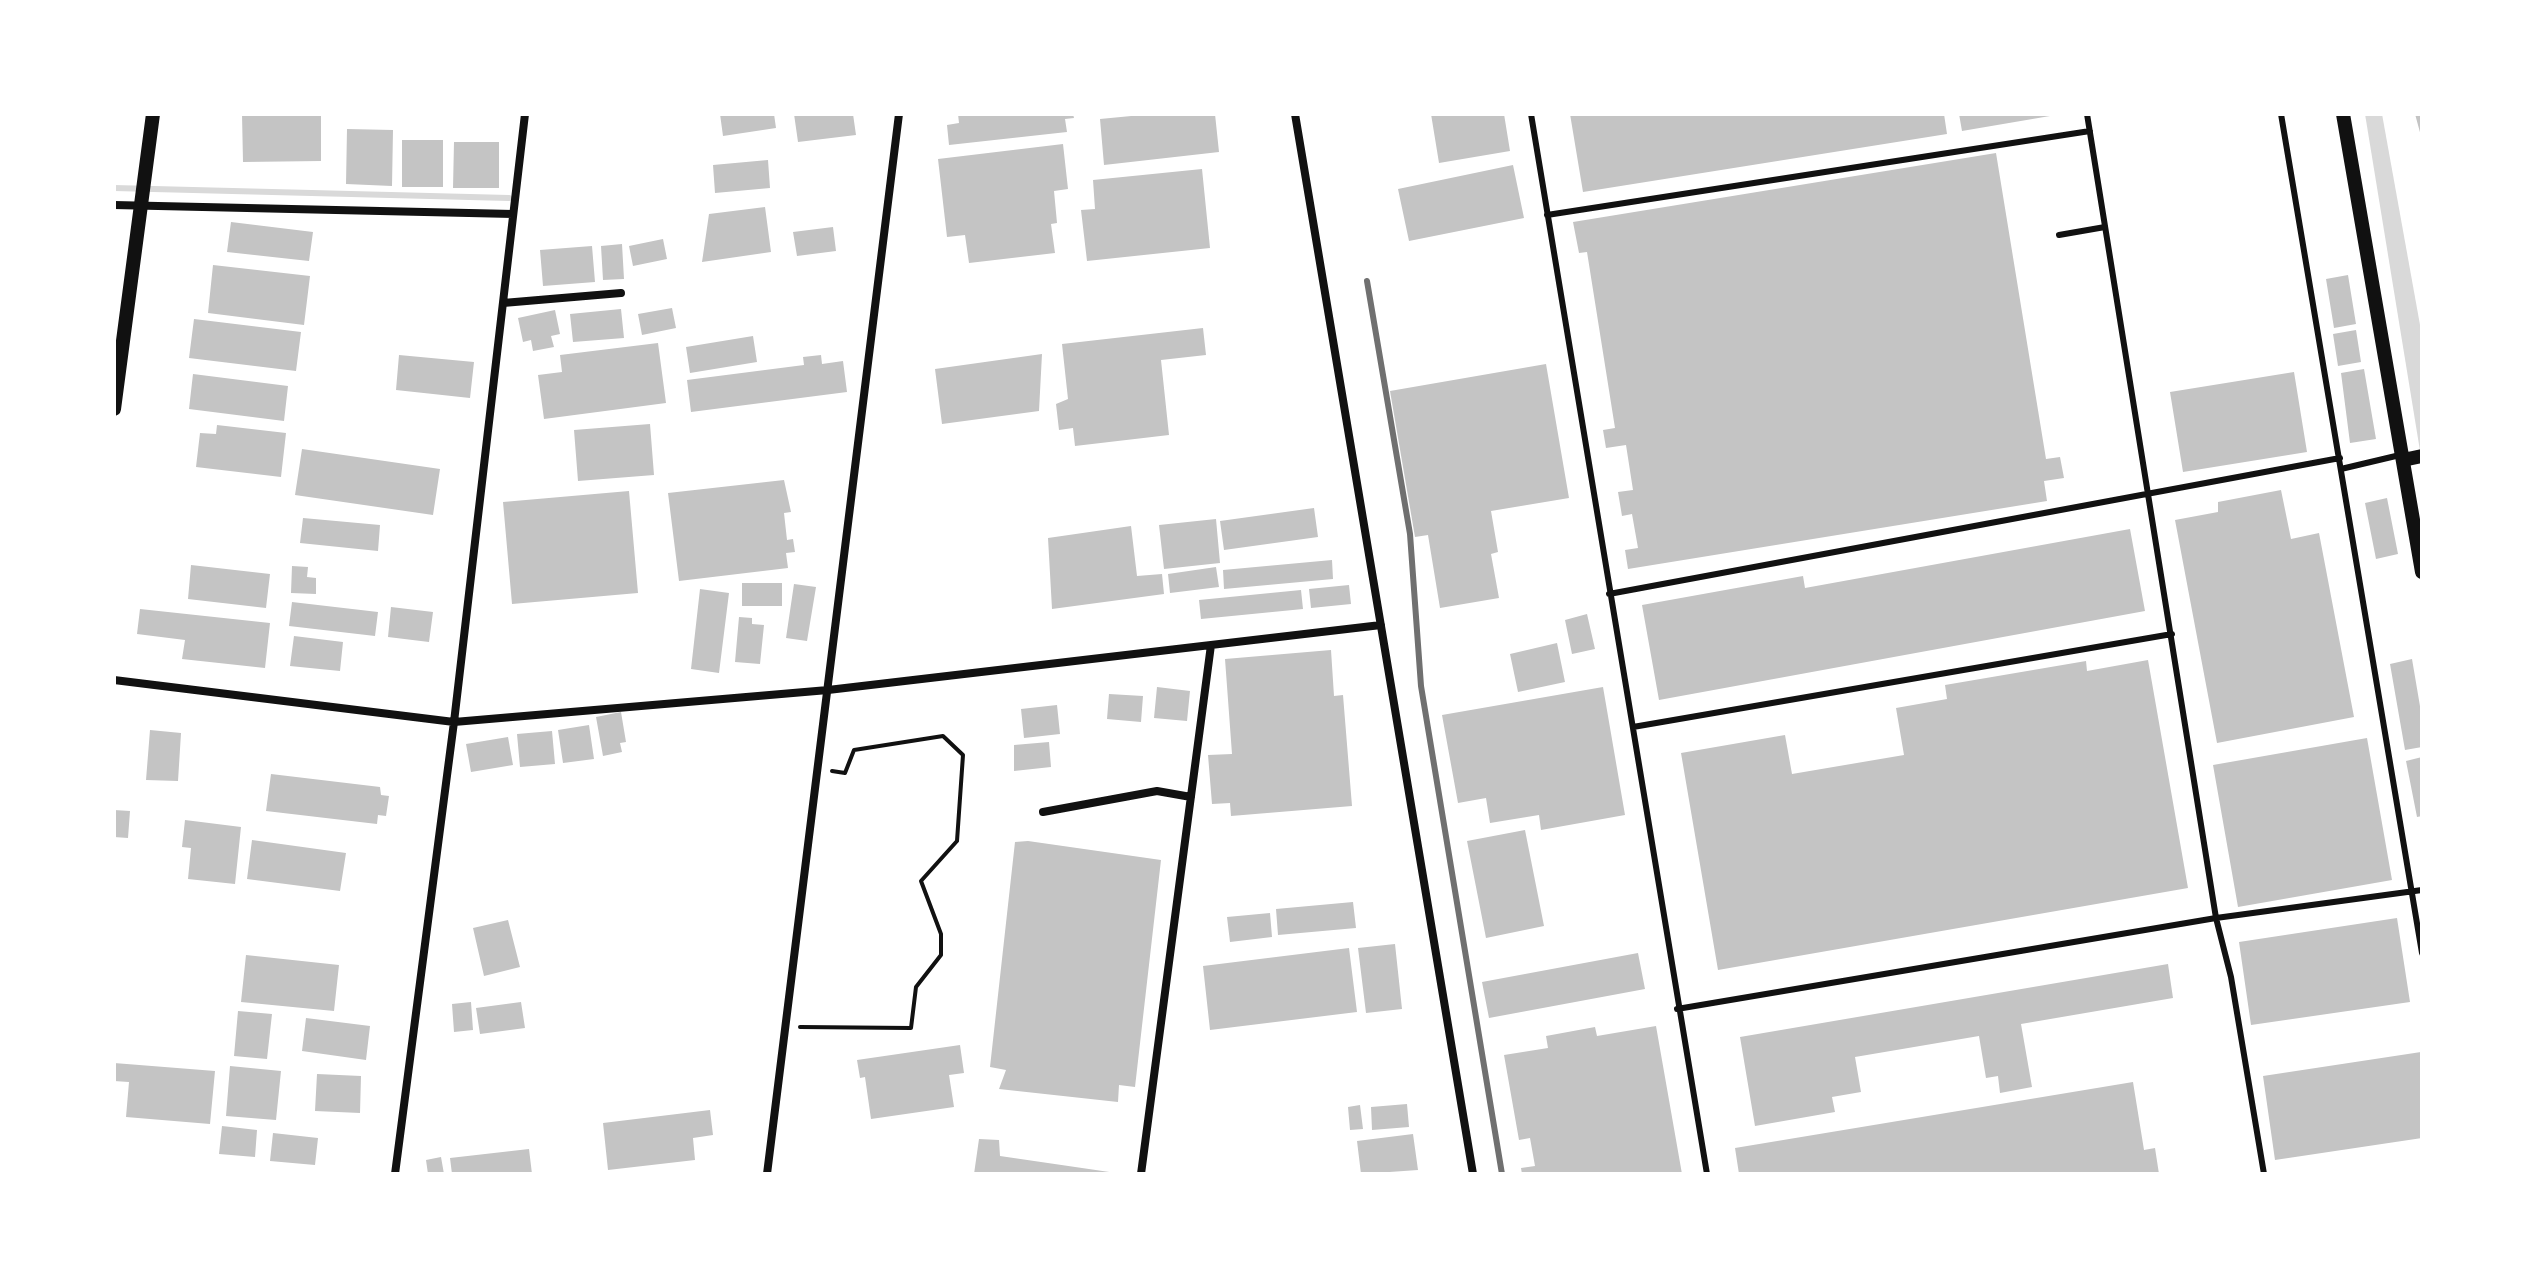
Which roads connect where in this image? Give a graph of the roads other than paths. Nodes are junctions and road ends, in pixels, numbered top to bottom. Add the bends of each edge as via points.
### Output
1 (153, 114) edge
2 (525, 114) edge
3 (899, 114) edge
4 (1295, 114) edge
5 (1531, 114) edge
6 (2087, 114) edge
7 (2281, 114) edge
8 (2343, 114) edge
9 (2090, 131) junction
10 (114, 205) edge
11 (142, 206) junction
12 (513, 214) junction
13 (1547, 215) junction
14 (2105, 227) junction
15 (2059, 235) dead end
16 (621, 293) dead end
17 (503, 303) junction
18 (114, 409) edge
19 (2422, 456) edge
20 (2402, 457) junction
21 (2340, 458) junction
22 (2341, 469) junction
23 (2148, 495) junction
24 (2422, 572) edge
25 (1609, 594) junction
26 (1381, 625) junction
27 (2172, 634) junction
28 (1211, 645) junction
29 (114, 680) edge
30 (828, 690) junction
31 (454, 722) junction
32 (1633, 727) junction
33 (1191, 797) junction
34 (1043, 812) dead end
35 (2422, 890) edge
36 (2411, 892) junction
37 (2216, 918) junction
38 (2422, 953) edge
39 (1677, 1009) junction
40 (395, 1174) edge
41 (767, 1174) edge
42 (1141, 1174) edge
43 (1473, 1174) edge
44 (1707, 1174) edge
45 (2264, 1174) edge

1 - 11 street
2 - 12 street
3 - 30 street
4 - 26 street
5 - 13 lane
6 - 9 lane
7 - 21 lane
8 - 20 street
9 - 13 lane
9 - 14 lane
10 - 11 street
11 - 12 street
11 - 18 street
12 - 17 street
13 - 25 lane
14 - 15 lane
14 - 23 lane
16 - 17 street
17 - 31 street
19 - 20 street
20 - 22 lane
20 - 24 street
21 - 22 lane
21 - 23 lane
22 - 36 lane
23 - 25 lane
23 - 27 lane
25 - 32 lane
26 - 28 street
26 - 43 street
27 - 32 lane
27 - 37 lane
28 - 30 street
28 - 33 street
29 - 31 street
30 - 31 street
30 - 41 street
31 - 40 street
32 - 39 lane
33 - 34 street via 1157,791
33 - 42 street
35 - 36 lane
36 - 37 lane
36 - 38 lane
37 - 39 lane
37 - 45 lane
39 - 44 lane

